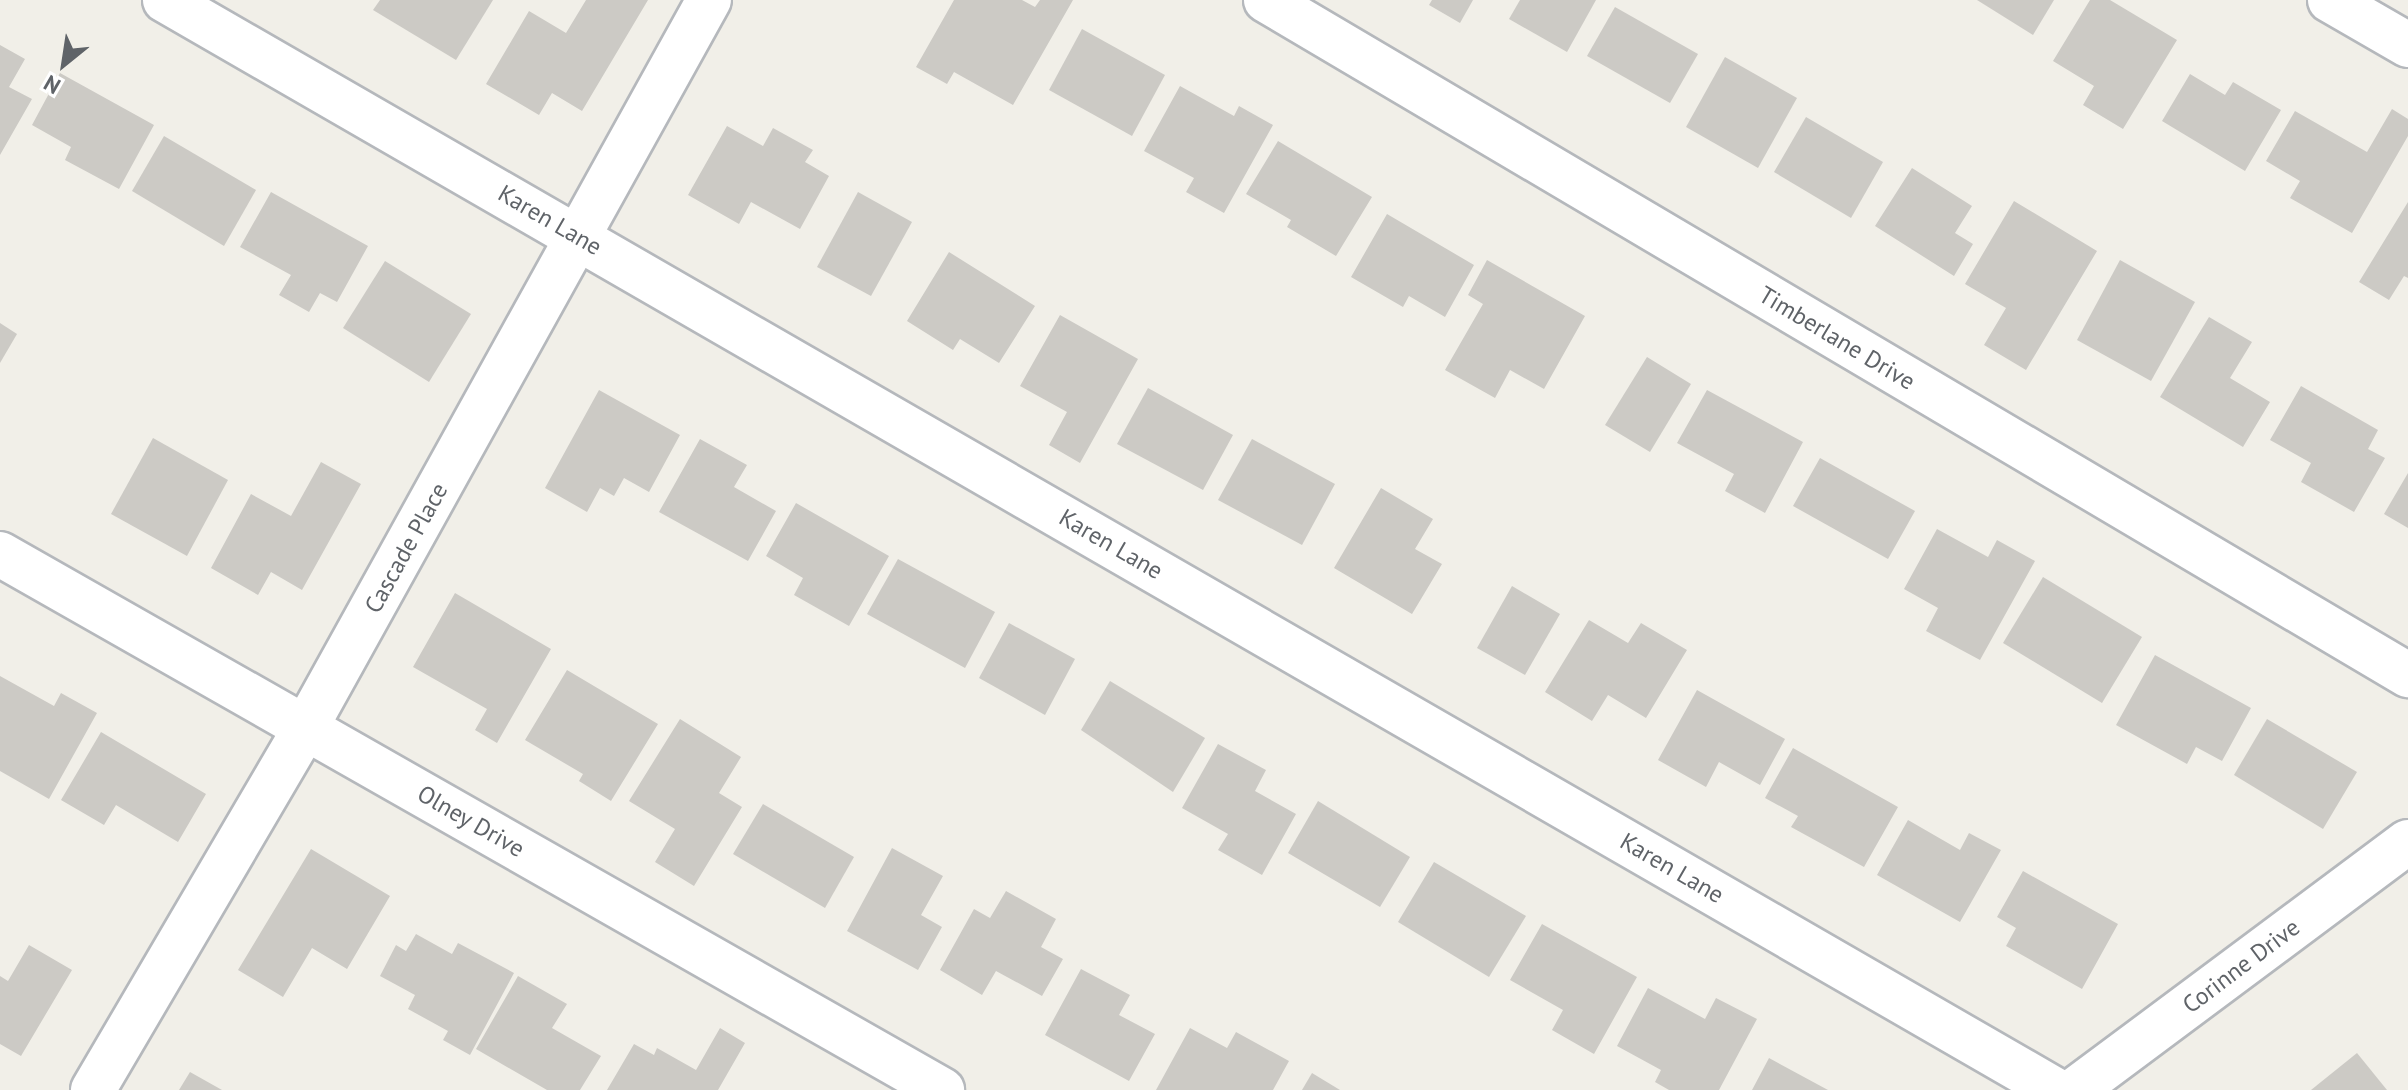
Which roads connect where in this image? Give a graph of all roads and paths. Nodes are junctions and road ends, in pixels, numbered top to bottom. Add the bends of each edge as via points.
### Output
1 (165, 0) edge
2 (709, 0) edge
3 (1266, 0) edge
4 (2330, 0) edge
5 (2408, 45) edge
6 (580, 237) junction
7 (0, 554) edge
8 (2408, 675) edge
9 (306, 727) junction
10 (2408, 842) edge
11 (93, 1090) edge
12 (942, 1090) edge
13 (2055, 1090) edge
14 (2075, 1090) edge

1 - 6 street, Karen Lane
2 - 6 street, Cascade Place
3 - 8 street, Timberlane Drive
4 - 5 street
6 - 9 street, Cascade Place
6 - 13 street, Karen Lane
7 - 9 street, Olney Drive
9 - 11 street, Cascade Place
9 - 12 street, Olney Drive
10 - 14 street, Corinne Drive

